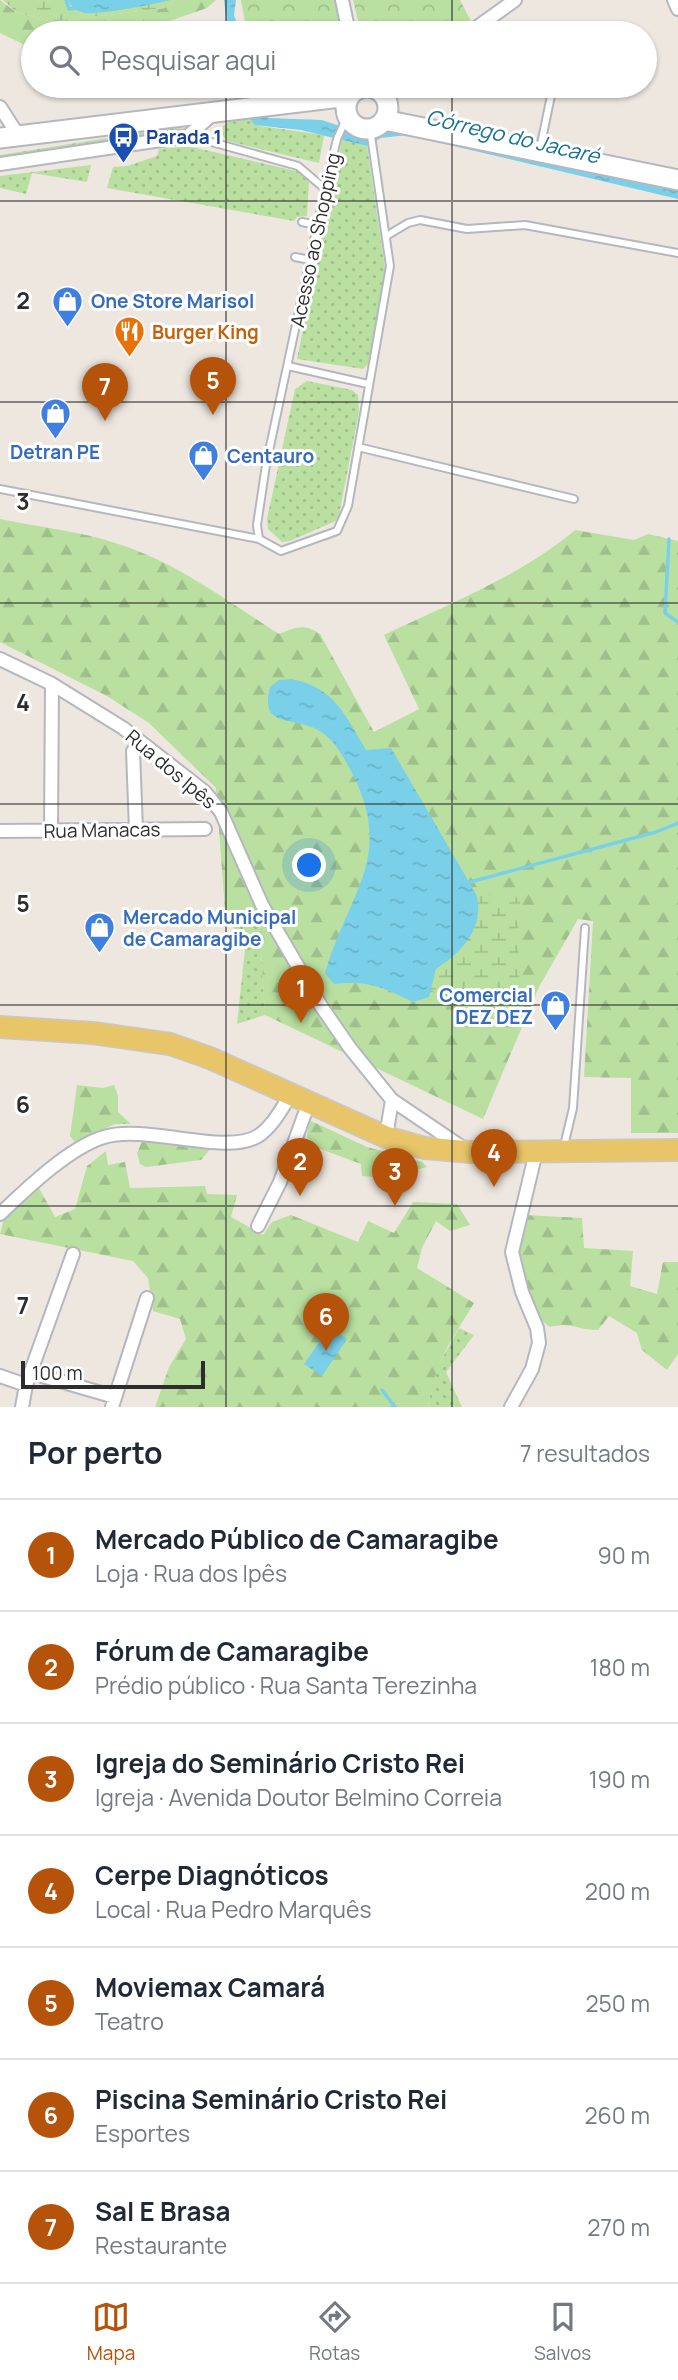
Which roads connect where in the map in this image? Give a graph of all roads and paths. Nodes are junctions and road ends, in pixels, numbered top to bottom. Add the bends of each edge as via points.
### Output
1 (342, 0) edge
2 (515, 0) edge
3 (674, 0) edge
4 (678, 9) edge
5 (346, 21) edge
6 (486, 21) edge
7 (376, 98) edge
8 (551, 98) edge
9 (350, 104) edge
10 (0, 107) edge
11 (226, 109) junction
12 (383, 118) edge
13 (188, 136) junction
14 (9, 137) edge
15 (540, 150) junction
16 (0, 164) edge
17 (678, 180) edge
18 (325, 189) junction
19 (302, 222) dead end
20 (317, 225) junction
21 (388, 235) junction
22 (678, 253) edge
23 (295, 257) dead end
24 (310, 260) junction
25 (288, 366) junction
26 (368, 384) junction
27 (358, 447) junction
28 (0, 489) edge
29 (574, 499) dead end
30 (259, 539) junction
31 (0, 659) edge
32 (52, 684) junction
33 (133, 751) dead end
34 (205, 829) dead end
35 (136, 830) junction
36 (0, 831) edge
37 (51, 831) junction
38 (585, 928) dead end
39 (0, 1027) edge
40 (300, 1098) junction
41 (392, 1100) junction
42 (386, 1137) junction
43 (678, 1150) edge
44 (562, 1151) junction
45 (471, 1152) junction
46 (536, 1152) junction
47 (0, 1214) edge
48 (258, 1226) dead end
49 (73, 1254) dead end
50 (147, 1298) dead end
51 (0, 1376) edge
52 (29, 1379) junction
53 (113, 1402) edge
54 (22, 1407) edge
55 (511, 1407) edge

1 - 5 street
2 - 6 street
3 - 4 street
7 - 12 street
8 - 15 lane
9 - 11 street
9 - 12 street via 356,127
9 - 18 lane, Acesso ao Shopping
10 - 14 street
11 - 13 street
11 - 14 street
12 - 15 street
12 - 21 lane
13 - 16 street
13 - 18 lane via 298,166
15 - 17 street
18 - 20 lane, Acesso ao Shopping
19 - 20 lane
20 - 24 lane, Acesso ao Shopping
21 - 22 lane via 421,220 467,229 525,225
21 - 26 lane via 389,280
23 - 24 lane
24 - 25 lane, Acesso ao Shopping
25 - 26 lane
25 - 30 lane, Acesso ao Shopping via 262,490
26 - 27 lane
27 - 29 lane
27 - 30 lane via 348,506 337,531 281,551
28 - 30 lane
31 - 32 street, Rua dos Ipês
32 - 37 street
32 - 41 street, Rua dos Ipês via 123,728 205,792 221,812 262,905 321,1006
33 - 35 street, Rua dos Ipês
34 - 35 street, Rua Manacas
35 - 37 street, Rua Manacas
36 - 37 street, Rua Manacas
38 - 44 lane via 573,1108
39 - 40 main road via 170,1044
40 - 42 main road
40 - 47 street via 257,1136 242,1141 146,1134 103,1137 83,1146
40 - 48 street via 289,1159
41 - 42 street
41 - 45 street, Rua dos Ipês via 440,1136
42 - 45 main road via 425,1148
43 - 44 main road
44 - 46 main road
45 - 46 main road
46 - 55 street via 512,1252 539,1343 532,1369
49 - 52 street
50 - 53 street
51 - 52 street
52 - 53 street
52 - 54 street

